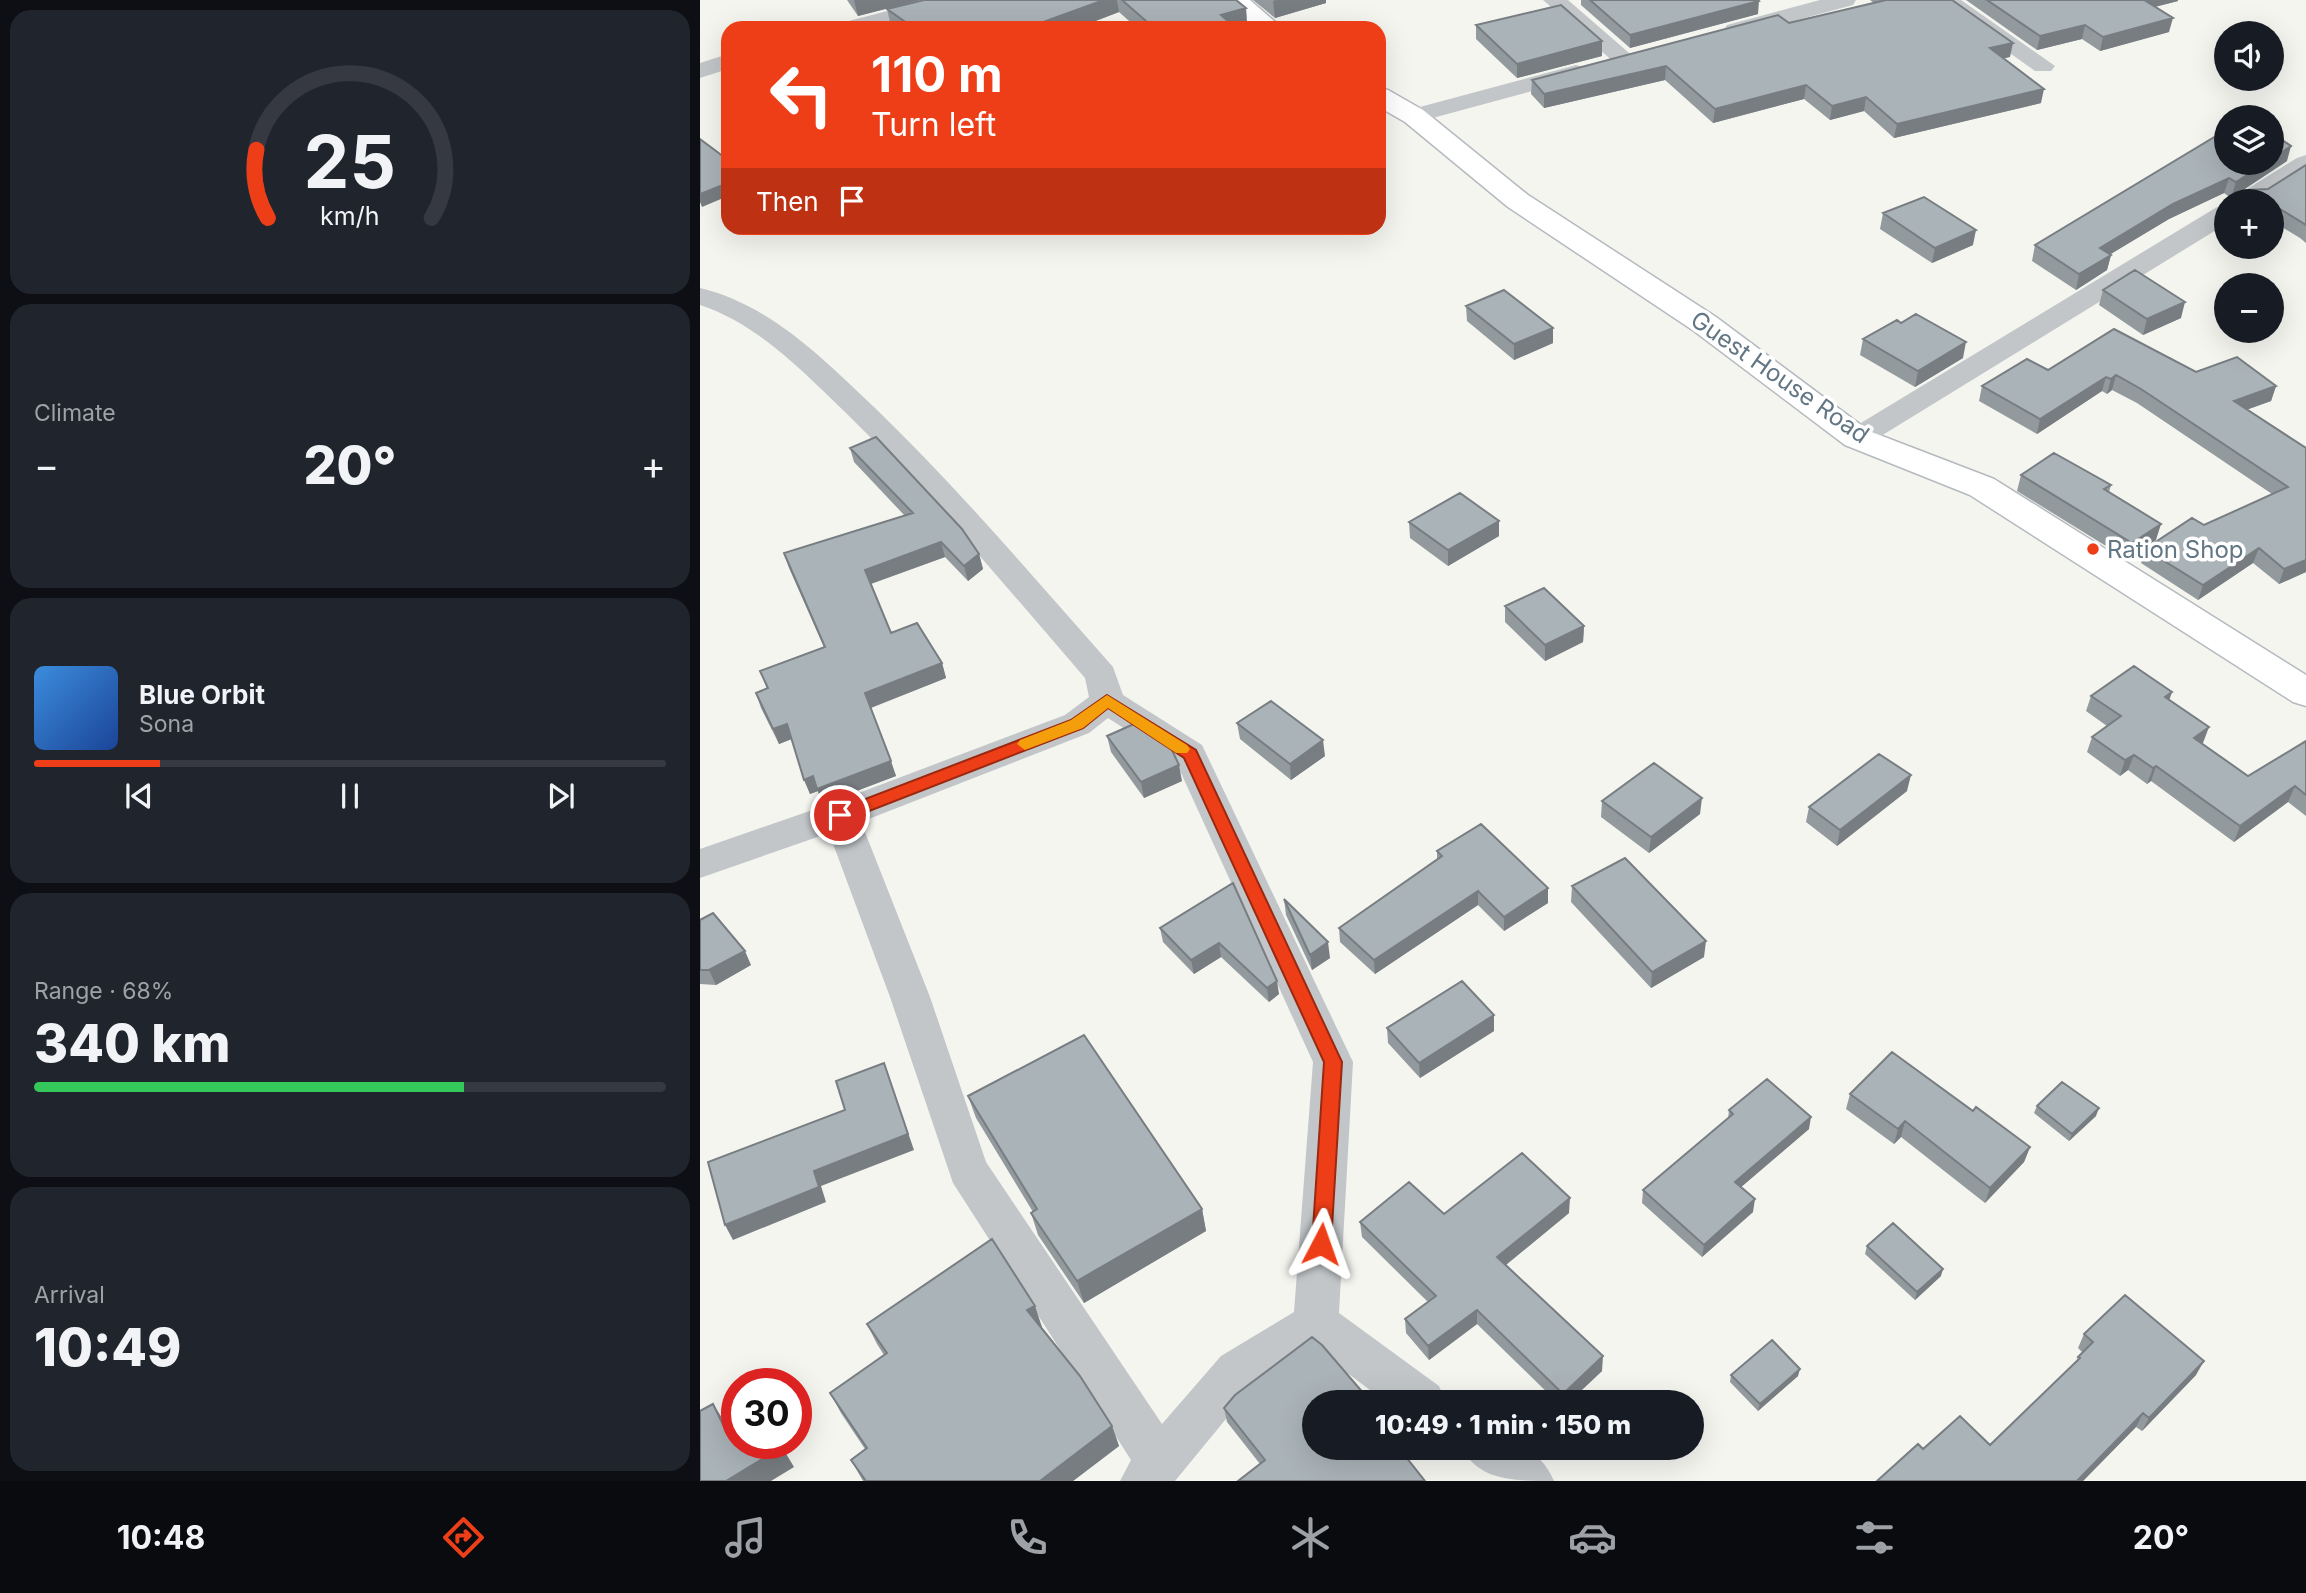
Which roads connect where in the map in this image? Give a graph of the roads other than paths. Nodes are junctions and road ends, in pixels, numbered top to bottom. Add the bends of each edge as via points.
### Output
1 (956, 0) edge
2 (1235, 0) edge
3 (1554, 0) edge
4 (1751, 0) edge
5 (1845, 0) edge
6 (1946, 0) edge
7 (1778, 19) junction
8 (876, 21) edge
9 (1260, 21) edge
10 (1714, 36) edge
11 (1649, 52) edge
12 (1624, 59) junction
13 (721, 64) edge
14 (2043, 66) dead end
15 (700, 71) edge
16 (1386, 100) edge
17 (1414, 116) junction
18 (2306, 163) edge
19 (2264, 189) edge
20 (2214, 220) edge
21 (700, 296) edge
22 (1857, 438) junction
23 (2306, 693) edge
24 (1107, 701) junction
25 (840, 815) junction
26 (700, 864) edge
27 (1316, 1322) junction
28 (1407, 1390) edge
29 (1502, 1460) edge
30 (1152, 1471) edge
31 (1530, 1481) edge

1 - 8 street
2 - 9 main road
3 - 12 street
4 - 7 street
5 - 7 street
6 - 14 street
7 - 10 street
11 - 12 street
12 - 17 street
13 - 15 street
16 - 17 main road, Guest House Road
17 - 22 main road, Guest House Road via 1518,201 1705,324
18 - 19 street
20 - 22 street
21 - 24 street via 749,318 786,342 900,448 1101,675
22 - 23 main road, Guest House Road via 1983,487
24 - 25 street via 1077,724
24 - 27 street via 1190,754 1333,1062
25 - 26 street
25 - 30 street via 910,997 968,1170
27 - 28 street
27 - 30 street via 1237,1371
29 - 31 street

